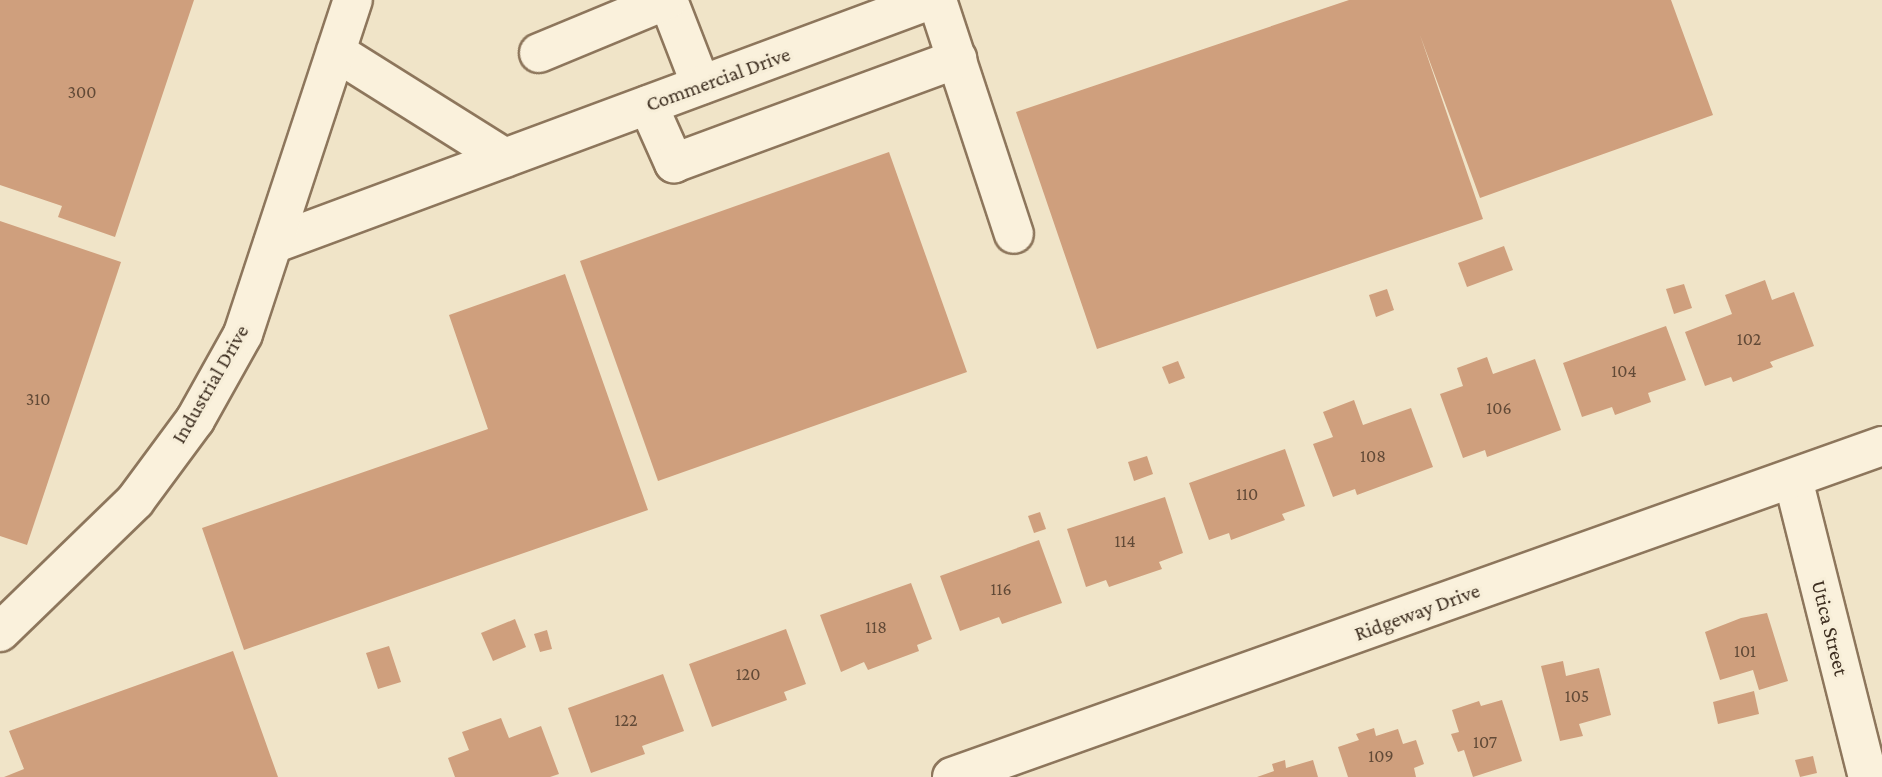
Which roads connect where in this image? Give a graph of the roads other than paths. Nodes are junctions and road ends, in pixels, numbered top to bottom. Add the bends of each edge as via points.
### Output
1 (353, 0) edge
2 (667, 0) edge
3 (930, 0) edge
4 (937, 0) edge
5 (336, 52) junction
6 (539, 53) dead end
7 (957, 59) junction
8 (701, 85) junction
9 (648, 105) junction
10 (505, 158) junction
11 (1014, 234) dead end
12 (273, 244) junction
13 (1882, 446) edge
14 (1793, 479) junction
15 (0, 632) edge
16 (952, 777) edge
17 (1868, 777) edge

1 - 5 street, Industrial Drive
2 - 6 street
2 - 8 street
3 - 8 street, Commercial Drive
4 - 7 street
5 - 10 street
5 - 12 street, Industrial Drive
7 - 9 street via 674,163
7 - 11 street
8 - 9 street, Commercial Drive
9 - 10 street, Commercial Drive
10 - 12 street, Commercial Drive
12 - 15 street, Industrial Drive via 243,334 195,420 135,501
13 - 14 street, Ridgeway Drive
14 - 16 street, Ridgeway Drive
14 - 17 street, Utica Street

